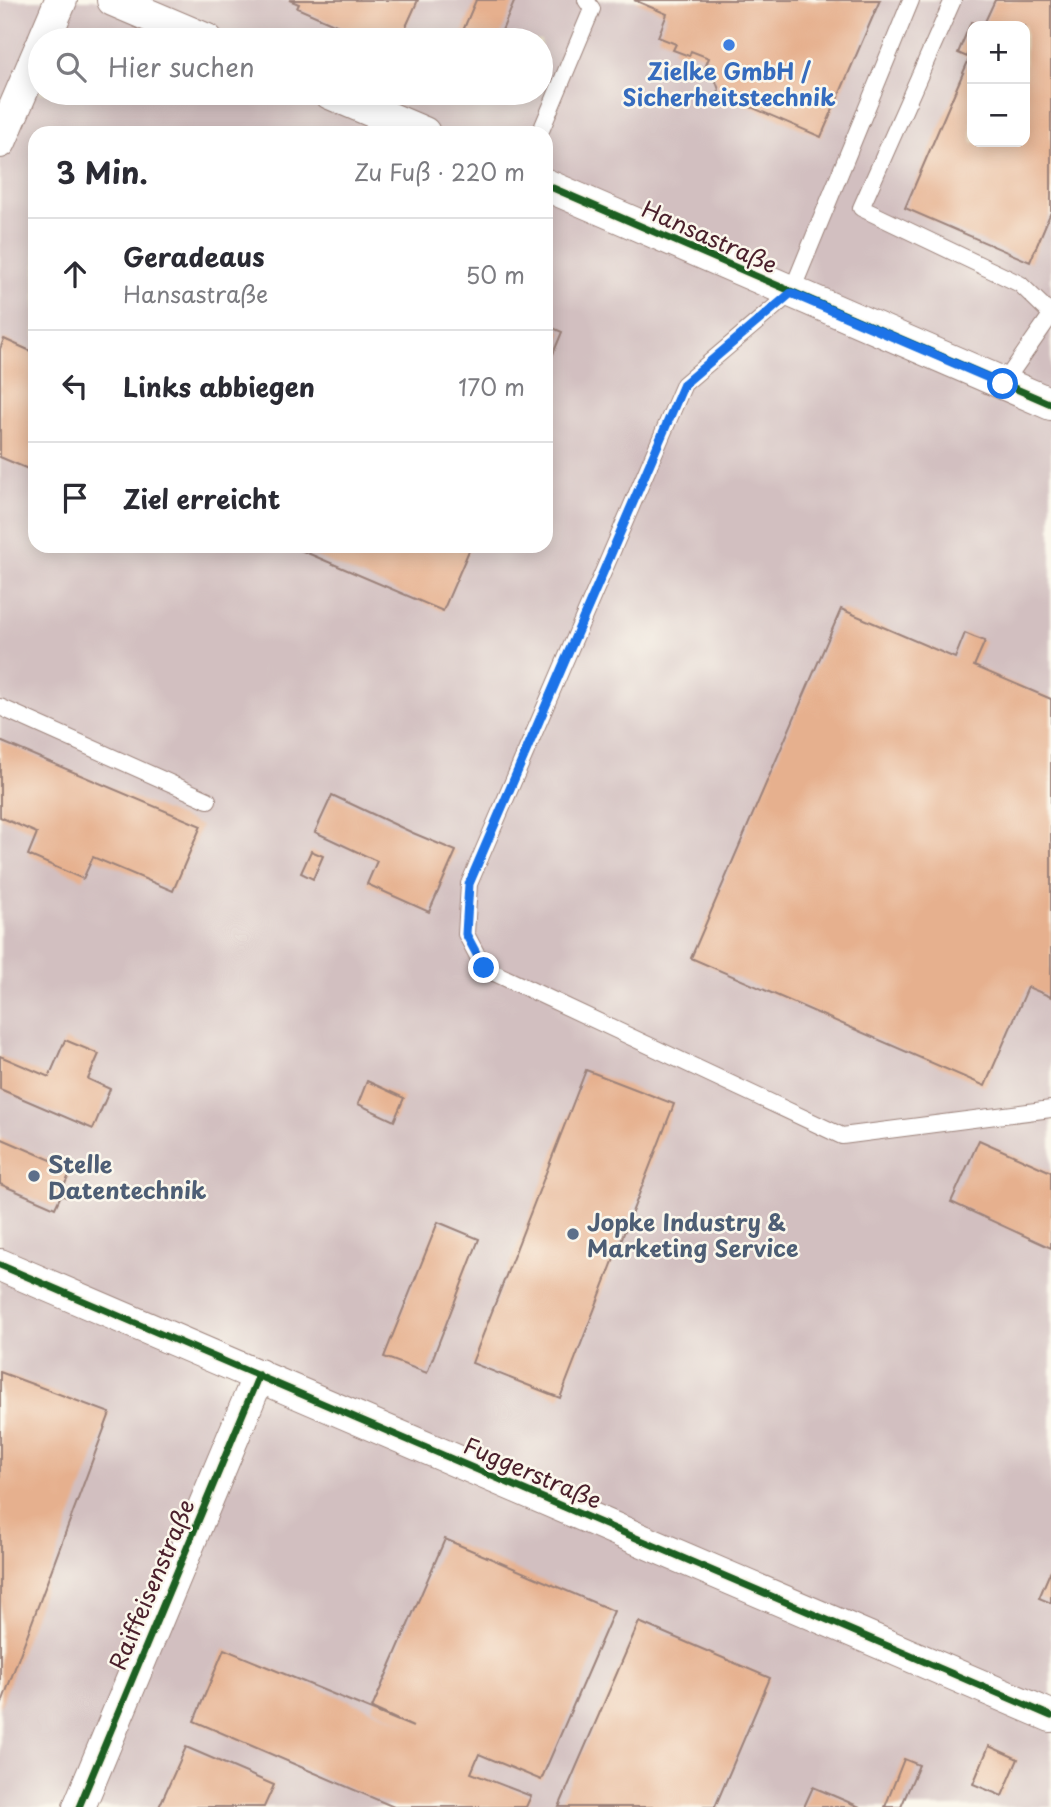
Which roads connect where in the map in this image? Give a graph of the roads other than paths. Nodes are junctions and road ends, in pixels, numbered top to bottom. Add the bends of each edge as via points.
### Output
1 (61, 0) edge
2 (113, 0) edge
3 (586, 0) edge
4 (911, 0) edge
5 (953, 0) edge
6 (49, 28) edge
7 (179, 28) edge
8 (28, 77) edge
9 (553, 102) edge
10 (358, 105) edge
11 (552, 105) edge
12 (408, 126) edge
13 (543, 126) edge
14 (0, 142) edge
15 (553, 189) edge
16 (791, 293) junction
17 (1051, 315) edge
18 (1003, 384) junction
19 (1051, 404) edge
20 (0, 708) edge
21 (208, 800) dead end
22 (1051, 1109) edge
23 (0, 1265) edge
24 (259, 1375) junction
25 (1051, 1716) edge
26 (79, 1807) edge

1 - 6 street
2 - 7 street
3 - 9 lane via 592,9
4 - 16 lane
5 - 17 lane via 861,208 1020,284
8 - 14 street
10 - 12 street
11 - 13 lane
15 - 16 street, Hansastraße
16 - 18 street, Hansastraße
16 - 22 lane via 684,384 469,884 466,934 484,968 842,1136
17 - 18 lane
18 - 19 street, Hansastraße
20 - 21 lane
23 - 24 street, Fuggerstraße
24 - 25 street, Fuggerstraße
24 - 26 street, Raiffeisenstraße

